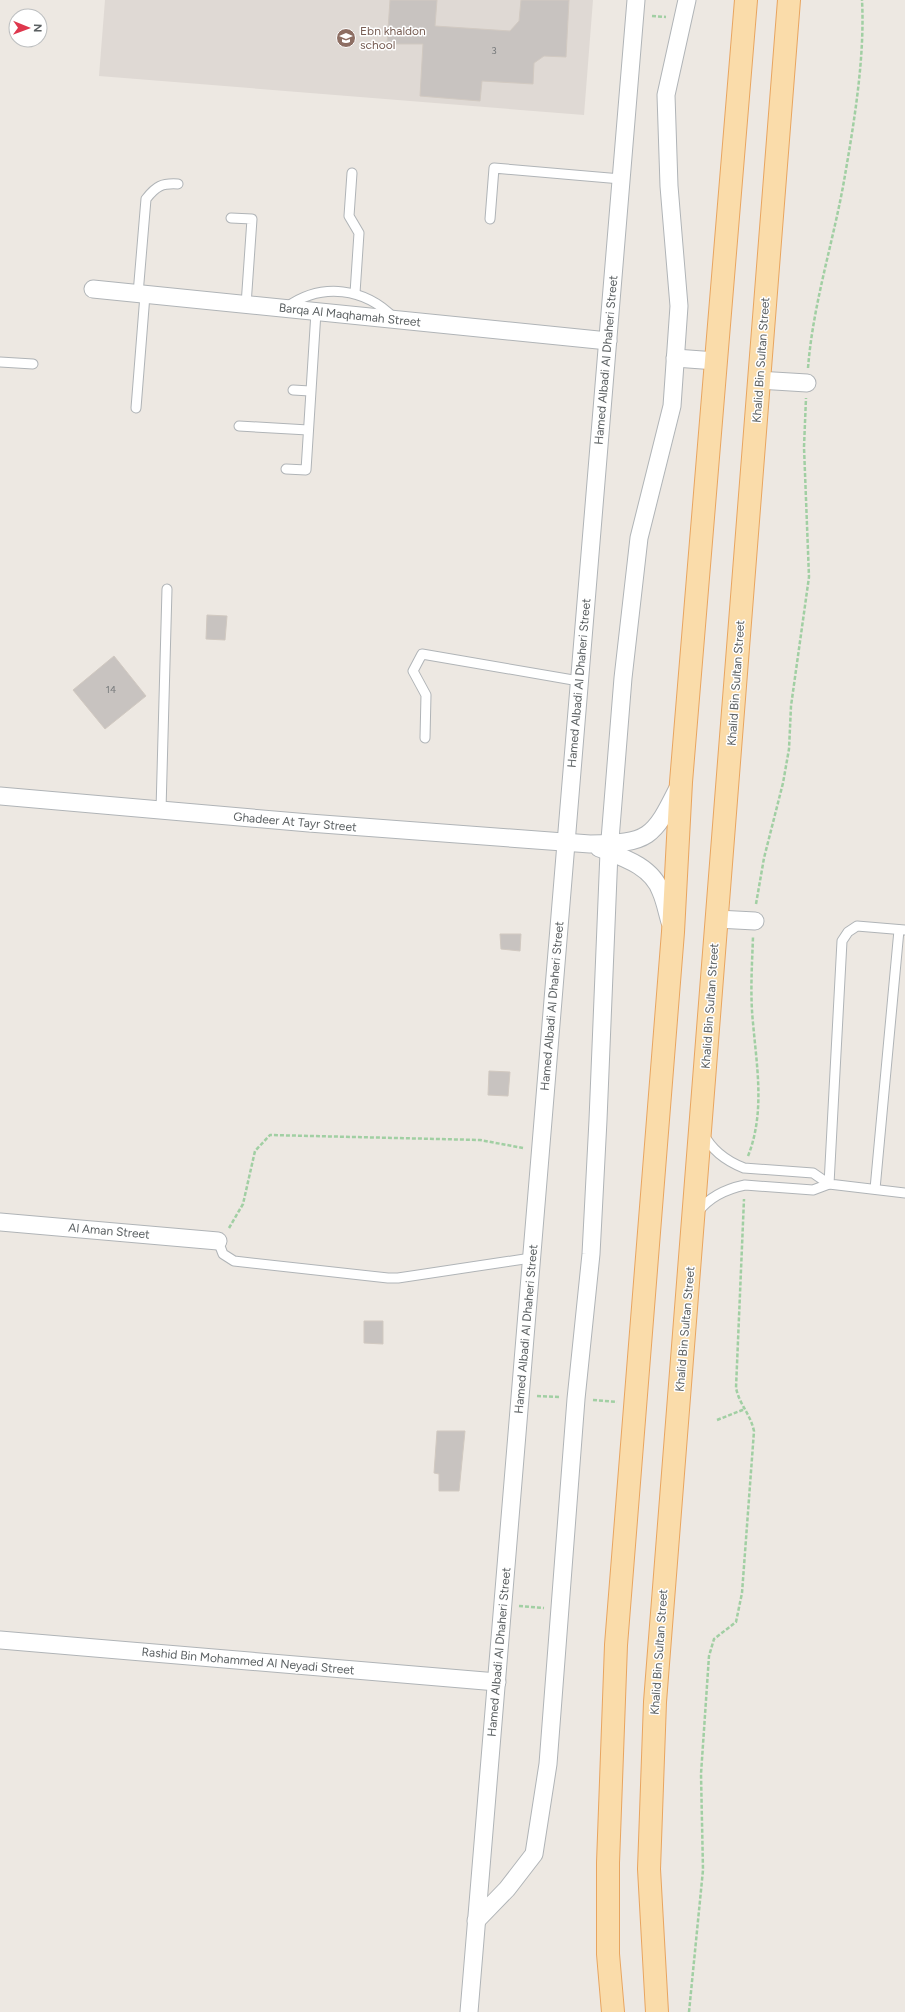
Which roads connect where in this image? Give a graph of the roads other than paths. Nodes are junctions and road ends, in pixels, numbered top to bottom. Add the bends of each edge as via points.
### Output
1 (687, 0) edge
2 (746, 0) edge
3 (789, 0) edge
4 (635, 7) edge
5 (352, 173) dead end
6 (621, 179) junction
7 (178, 184) dead end
8 (231, 218) dead end
9 (490, 219) dead end
10 (93, 289) dead end
11 (142, 294) junction
12 (355, 294) junction
13 (246, 305) junction
14 (285, 308) junction
15 (316, 312) junction
16 (395, 319) junction
17 (608, 340) junction
18 (675, 358) junction
19 (716, 361) junction
20 (0, 362) edge
21 (33, 364) dead end
22 (759, 380) junction
23 (807, 383) road end
24 (293, 390) dead end
25 (310, 392) junction
26 (136, 408) dead end
27 (239, 426) dead end
28 (308, 430) junction
29 (286, 468) dead end
30 (167, 589) dead end
31 (579, 681) junction
32 (425, 738) dead end
33 (681, 782) junction
34 (0, 796) edge
35 (161, 810) junction
36 (566, 843) junction
37 (610, 848) junction
38 (717, 919) junction
39 (755, 921) road end
40 (902, 930) edge
41 (673, 932) junction
42 (701, 1129) junction
43 (829, 1184) junction
44 (875, 1189) junction
45 (905, 1193) edge
46 (694, 1218) junction
47 (0, 1222) edge
48 (218, 1241) joint
49 (531, 1258) junction
50 (0, 1640) edge
51 (496, 1682) junction
52 (476, 1921) junction
53 (469, 2012) edge
54 (613, 2012) edge
55 (657, 2012) edge

1 - 18 street via 666,95 669,186 679,306
2 - 19 main road
3 - 22 main road, Khalid Bin Sultan Street
4 - 6 street, Hamed Albadi Al Dhaheri Street
5 - 12 lane via 349,216 359,233
6 - 9 lane via 494,168
6 - 17 street, Hamed Albadi Al Dhaheri Street
7 - 11 lane via 165,183 153,190 146,199
8 - 13 lane via 252,219
10 - 11 street, Barqa Al Maqhamah Street
11 - 13 street, Barqa Al Maqhamah Street
11 - 26 lane
12 - 14 lane via 343,291 318,293 295,301
12 - 16 lane via 377,303
13 - 14 street, Barqa Al Maqhamah Street
14 - 15 street, Barqa Al Maqhamah Street
15 - 16 street, Barqa Al Maqhamah Street
15 - 25 lane
16 - 17 street, Barqa Al Maqhamah Street
17 - 31 street, Hamed Albadi Al Dhaheri Street
18 - 19 street
18 - 37 street via 672,406 639,538 623,678
19 - 33 main road
20 - 21 lane
22 - 23 street
22 - 38 main road, Khalid Bin Sultan Street
24 - 25 lane
25 - 28 lane
27 - 28 lane
28 - 29 lane via 306,470
30 - 35 lane
31 - 32 lane via 422,654 413,671 426,695
31 - 36 street, Hamed Albadi Al Dhaheri Street
33 - 37 street, Ghadeer At Tayr Street via 656,828 643,837
33 - 41 main road
34 - 35 street, Ghadeer At Tayr Street
35 - 36 street, Ghadeer At Tayr Street
36 - 37 street, Ghadeer At Tayr Street
36 - 49 street, Hamed Albadi Al Dhaheri Street
37 - 41 street, Ghadeer At Tayr Street via 651,875 661,890
37 - 52 street via 591,1254 576,1399 548,1764 534,1854 507,1889
38 - 39 street
38 - 42 main road, Khalid Bin Sultan Street
40 - 43 lane via 857,926 848,932 842,941
40 - 44 lane
41 - 54 main road via 616,1646 608,1863 608,1954
42 - 43 lane via 714,1150 723,1158 744,1168 813,1173
42 - 46 main road, Khalid Bin Sultan Street
43 - 44 lane
43 - 46 lane via 813,1190 745,1185 718,1194
44 - 45 lane
46 - 55 main road, Khalid Bin Sultan Street via 655,1702 649,1869
47 - 48 street, Al Aman Street
48 - 49 lane via 223,1254 234,1261 388,1278
49 - 51 street, Hamed Albadi Al Dhaheri Street
50 - 51 street, Rashid Bin Mohammed Al Neyadi Street
51 - 52 street, Hamed Albadi Al Dhaheri Street
52 - 53 street, Hamed Albadi Al Dhaheri Street

